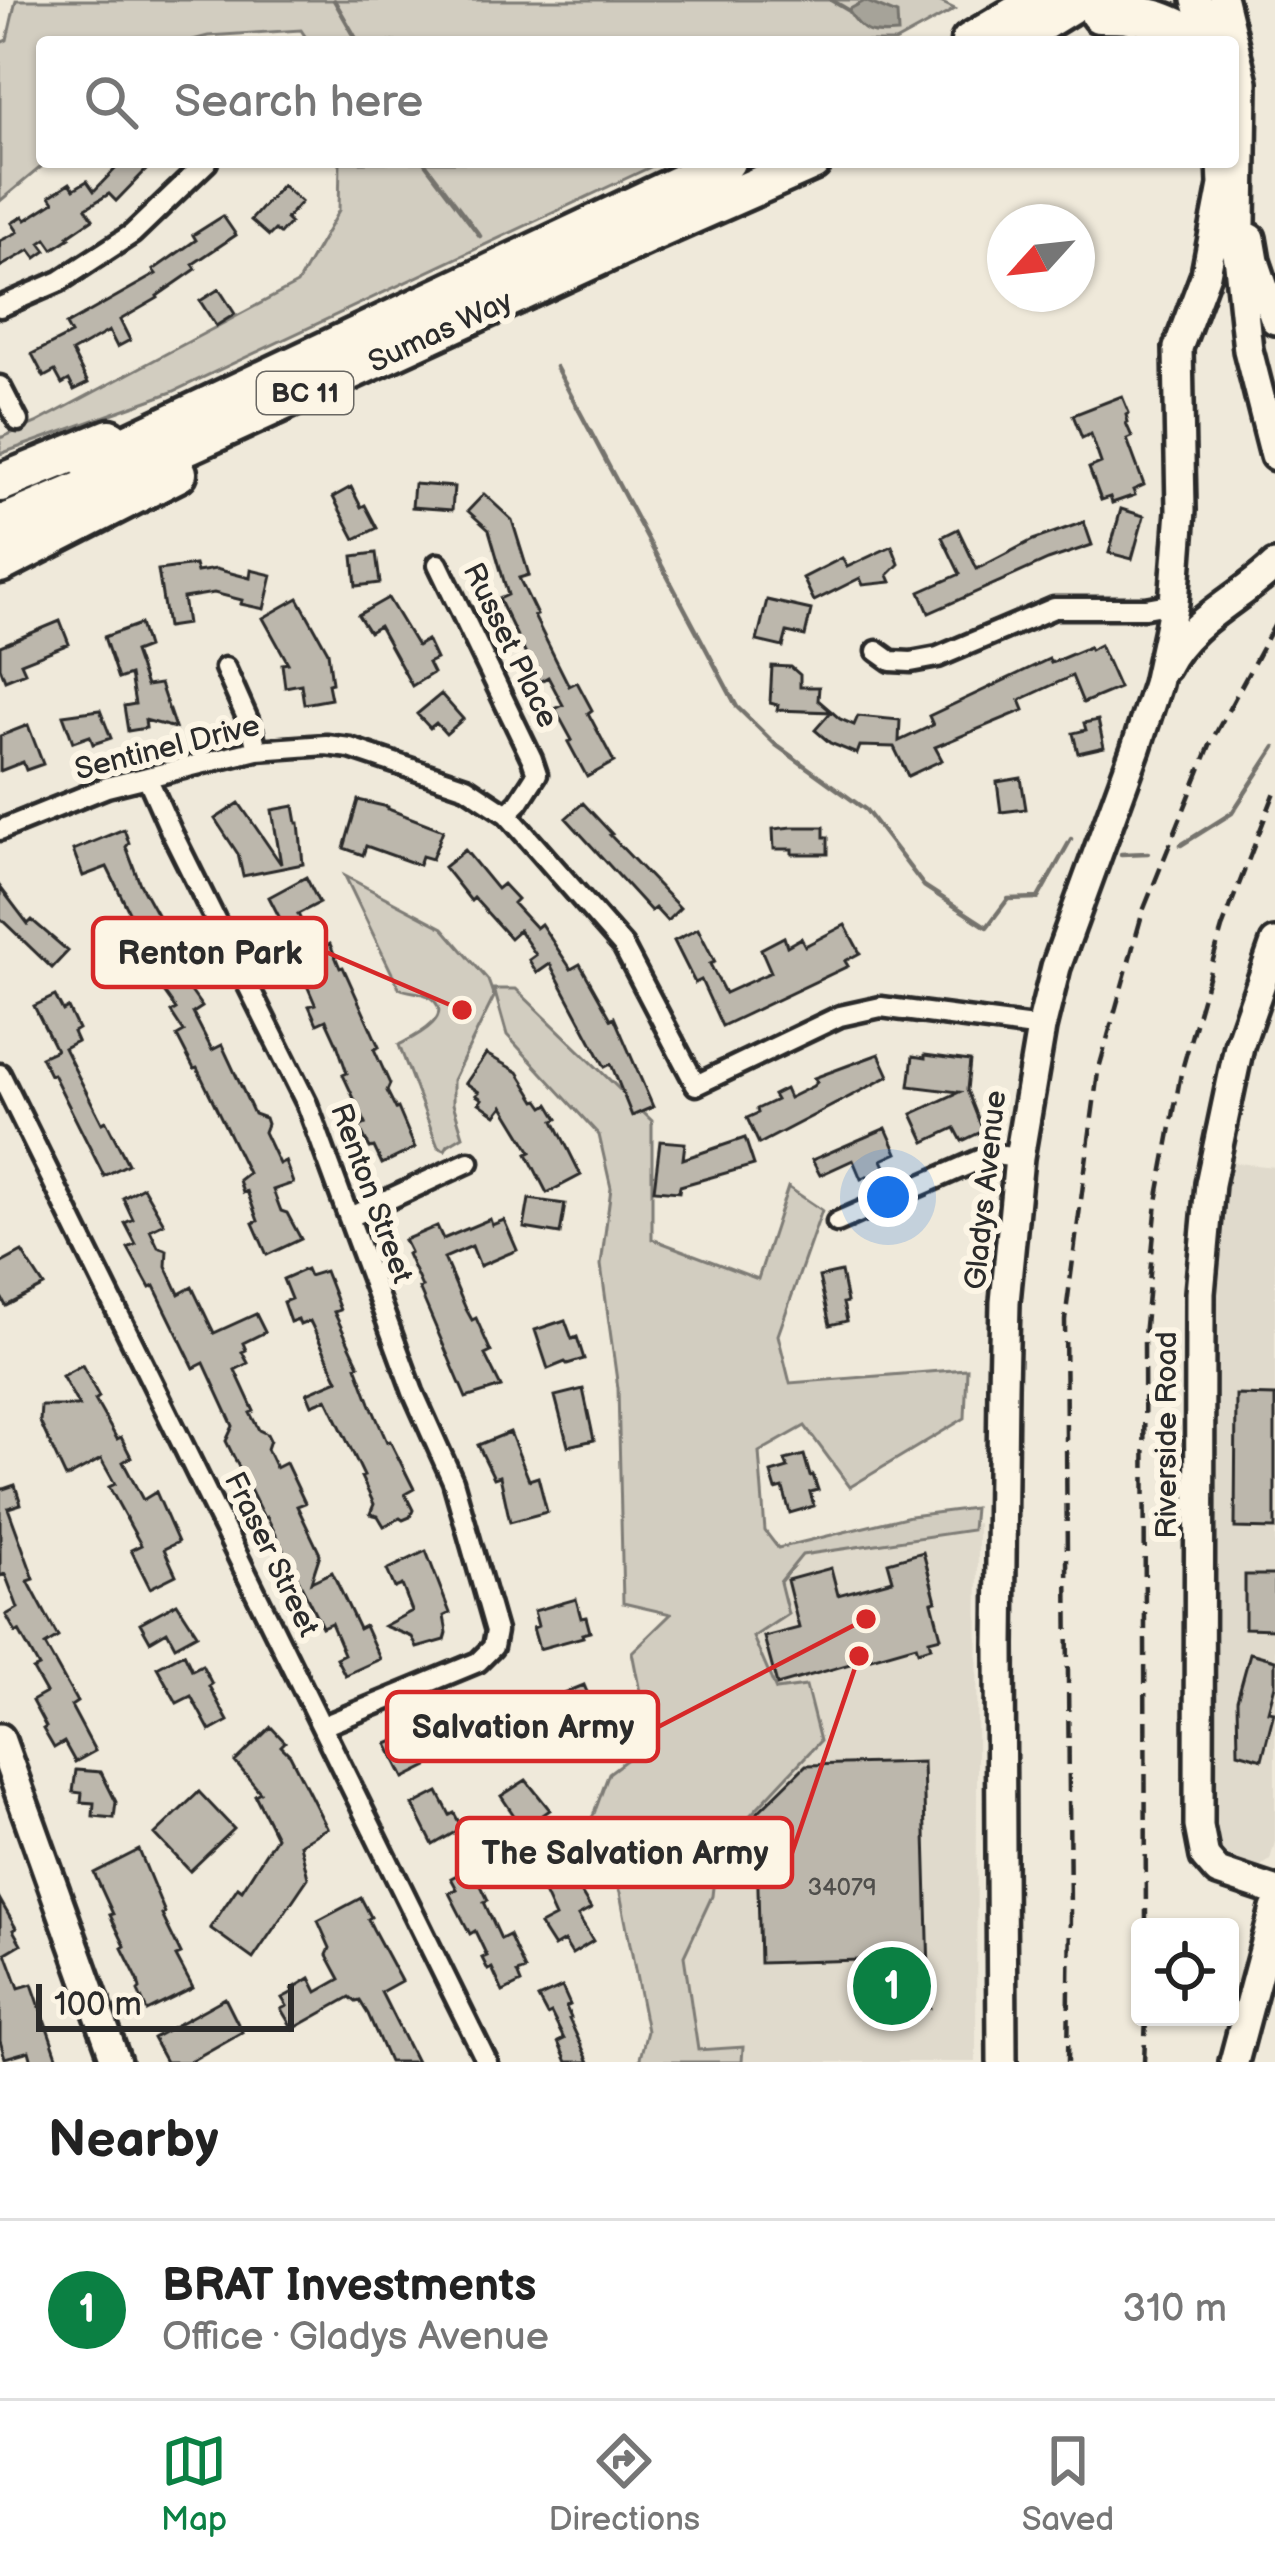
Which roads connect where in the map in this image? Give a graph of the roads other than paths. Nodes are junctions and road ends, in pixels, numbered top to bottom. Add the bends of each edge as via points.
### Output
1 (1041, 0) edge
2 (1196, 0) edge
3 (1223, 0) edge
4 (1098, 4) edge
5 (980, 36) edge
6 (1023, 36) edge
7 (1057, 36) edge
8 (1195, 36) edge
9 (1205, 36) edge
10 (1232, 36) edge
11 (1239, 66) edge
12 (1239, 109) edge
13 (201, 168) edge
14 (713, 168) edge
15 (797, 168) edge
16 (1229, 178) edge
17 (607, 254) junction
18 (0, 308) edge
19 (1275, 320) edge
20 (308, 361) junction
21 (0, 386) edge
22 (18, 422) dead end
23 (1275, 456) edge
24 (0, 483) edge
25 (0, 500) edge
26 (0, 525) edge
27 (0, 564) edge
28 (438, 564) dead end
29 (1275, 565) edge
30 (1174, 603) junction
31 (1221, 607) junction
32 (877, 651) dead end
33 (225, 668) dead end
34 (1157, 685) junction
35 (257, 750) junction
36 (147, 777) junction
37 (507, 814) junction
38 (0, 830) edge
39 (1275, 943) edge
40 (1041, 1028) junction
41 (0, 1074) edge
42 (1019, 1158) junction
43 (469, 1162) dead end
44 (350, 1217) junction
45 (837, 1222) dead end
46 (323, 1726) junction
47 (0, 1738) edge
48 (1275, 1891) edge
49 (1275, 1909) edge
50 (116, 2062) edge
51 (487, 2062) edge
52 (1002, 2062) edge
53 (1234, 2062) edge

1 - 5 highway
2 - 9 street
3 - 10 street
4 - 6 highway
4 - 7 highway
4 - 8 highway via 1159,17
11 - 12 street
13 - 18 street via 132,234
14 - 20 highway, Sumas Way / BC 11
15 - 17 highway, Sumas Way / BC 11
16 - 19 street
16 - 23 street via 1248,350
16 - 30 street, Gladys Avenue via 1178,348
17 - 26 highway, Sumas Way / BC 11
17 - 27 highway
20 - 24 highway
20 - 25 highway, Sumas Way / BC 11
21 - 22 street
28 - 37 street, Russet Place via 532,758 536,774
29 - 31 street
30 - 31 street
30 - 32 street via 1054,608 911,662
30 - 34 street, Gladys Avenue
31 - 34 street via 1172,654
33 - 35 street
34 - 40 street, Gladys Avenue
35 - 36 street, Sentinel Drive
35 - 37 street, Sentinel Drive via 350,748 466,787
36 - 38 street, Sentinel Drive
36 - 44 street, Renton Street via 307,1104
37 - 40 street, Sentinel Drive via 623,946 696,1085 840,1016 881,1006
39 - 48 street, Riverside Road via 1239,1046 1210,1184 1198,1425 1199,1826 1205,1857 1218,1872
40 - 42 street, Gladys Avenue
41 - 46 street, Fraser Street
42 - 45 street via 981,1159
42 - 52 street, Gladys Avenue via 1003,1387
43 - 44 street
44 - 46 street, Renton Street via 453,1480 496,1630 478,1661
46 - 51 street, Fraser Street
47 - 50 street
49 - 53 street

